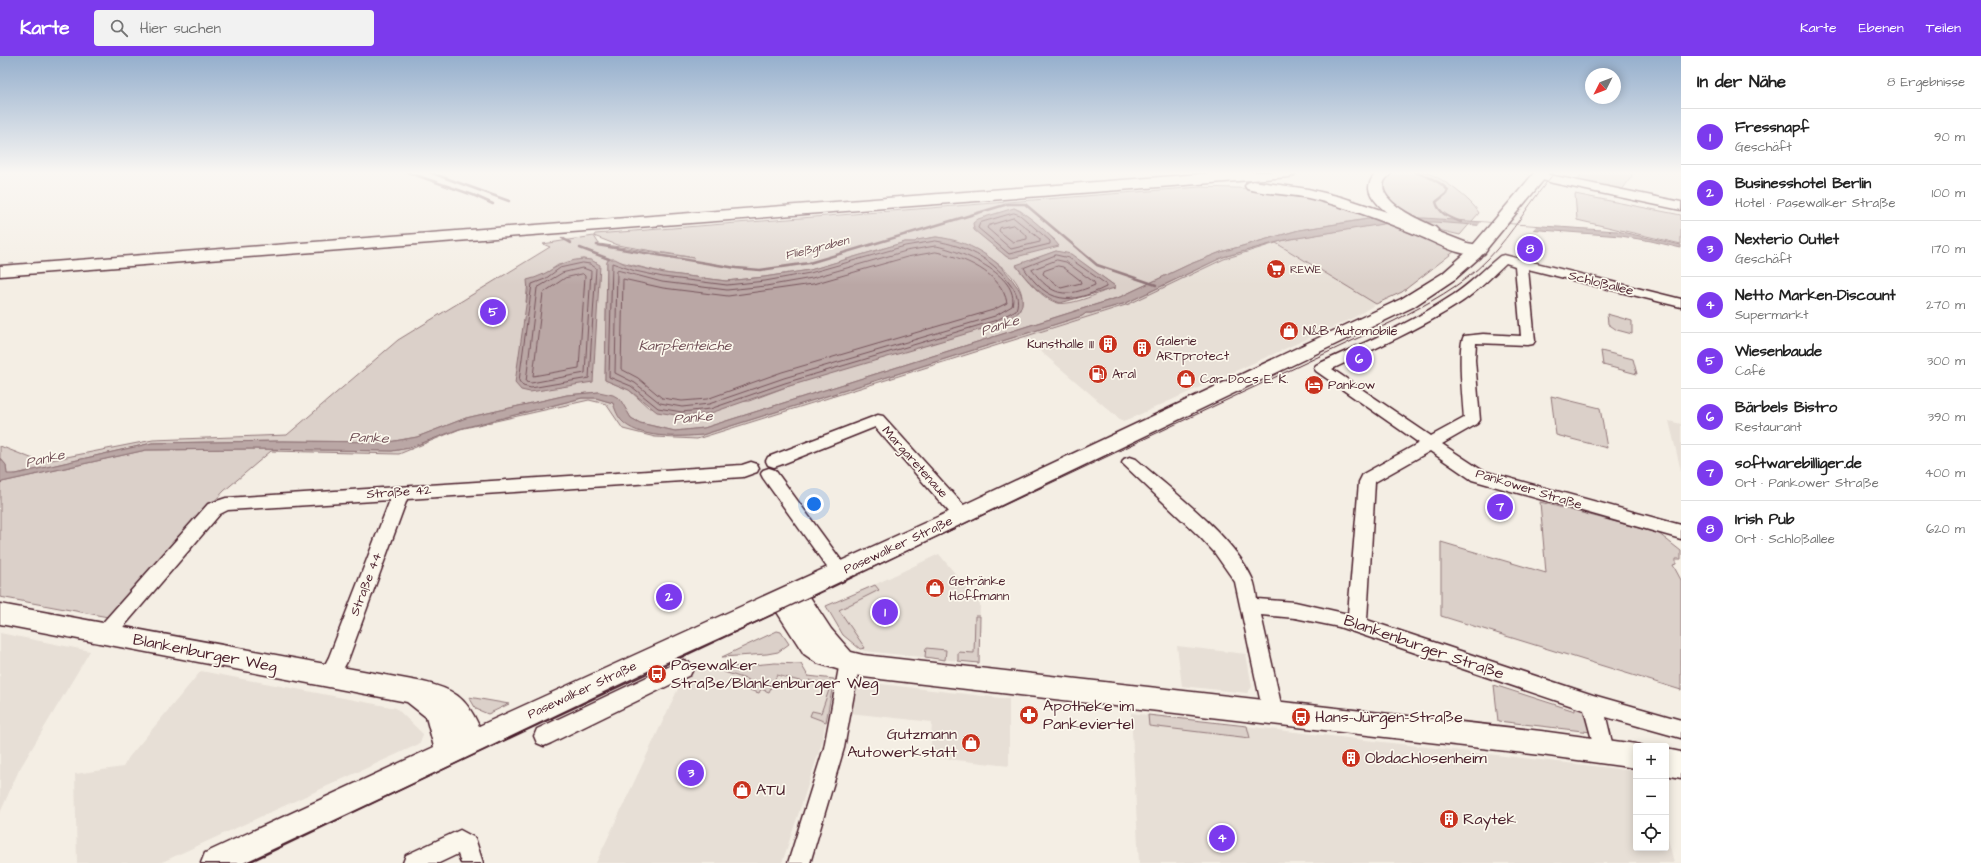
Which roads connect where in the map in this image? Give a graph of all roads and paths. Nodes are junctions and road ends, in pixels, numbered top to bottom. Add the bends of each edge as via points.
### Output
1 (702, 210) edge
2 (807, 210) edge
3 (1364, 210) edge
4 (1393, 210) edge
5 (1513, 210) edge
6 (1478, 250) junction
7 (0, 263) edge
8 (1520, 263) junction
9 (0, 271) edge
10 (1681, 303) edge
11 (1321, 368) joint
12 (1430, 443) junction
13 (1130, 463) dead end
14 (771, 467) junction
15 (751, 468) joint
16 (401, 492) junction
17 (962, 515) junction
18 (1681, 532) edge
19 (840, 572) junction
20 (788, 596) junction
21 (1250, 606) junction
22 (0, 614) edge
23 (1357, 624) junction
24 (105, 634) junction
25 (846, 661) junction
26 (683, 669) dead end
27 (329, 676) junction
28 (410, 691) junction
29 (1593, 704) junction
30 (1273, 713) junction
31 (1681, 730) edge
32 (544, 736) dead end
33 (473, 742) junction
34 (1604, 751) junction
35 (449, 753) junction
36 (1633, 756) edge
37 (1669, 763) edge
38 (1681, 765) edge
39 (215, 863) edge
40 (414, 863) edge
41 (472, 863) edge
42 (799, 863) edge

1 - 7 highway
2 - 9 highway
3 - 6 highway via 1464,248
4 - 6 main road via 1407,220
5 - 6 main road, Pasewalker Straße
6 - 17 main road, Pasewalker Straße via 1450,276 1407,304
8 - 10 street, Schloßallee
8 - 11 street, Schloßallee via 1504,259 1455,300
8 - 12 street via 1528,341 1469,339 1472,420
11 - 12 street, Pankower Straße
12 - 18 street, Pankower Straße via 1478,476
12 - 23 street via 1369,478 1367,482
13 - 21 street via 1222,548 1244,580
14 - 15 street, Margaretenaue via 768,458 757,459
14 - 17 street, Margaretenaue via 878,420
14 - 19 street
15 - 16 street, Straße 42 via 743,471
16 - 24 street, Straße 42 via 220,506 214,509
16 - 27 street, Straße 44 via 338,660
17 - 19 main road, Pasewalker Straße
19 - 20 main road, Pasewalker Straße
20 - 25 main road via 812,647 826,656
20 - 33 main road, Pasewalker Straße
21 - 23 street, Blankenburger Straße via 1295,610
21 - 30 street
22 - 24 main road, Blankenburger Weg
23 - 29 street, Blankenburger Straße
24 - 27 main road, Blankenburger Weg
25 - 30 main road via 880,669
25 - 42 street via 834,748
26 - 32 street, Pasewalker Straße
27 - 28 main road, Blankenburger Weg
28 - 33 main road, Blankenburger Weg via 431,694 447,701 463,717
28 - 35 main road, Blankenburger Weg via 437,711
29 - 31 street, Blankenburger Straße
29 - 34 street
30 - 34 main road
33 - 35 main road, Pasewalker Straße
34 - 36 main road
35 - 39 main road, Pasewalker Straße
37 - 38 main road
40 - 41 street via 460,841 467,846

